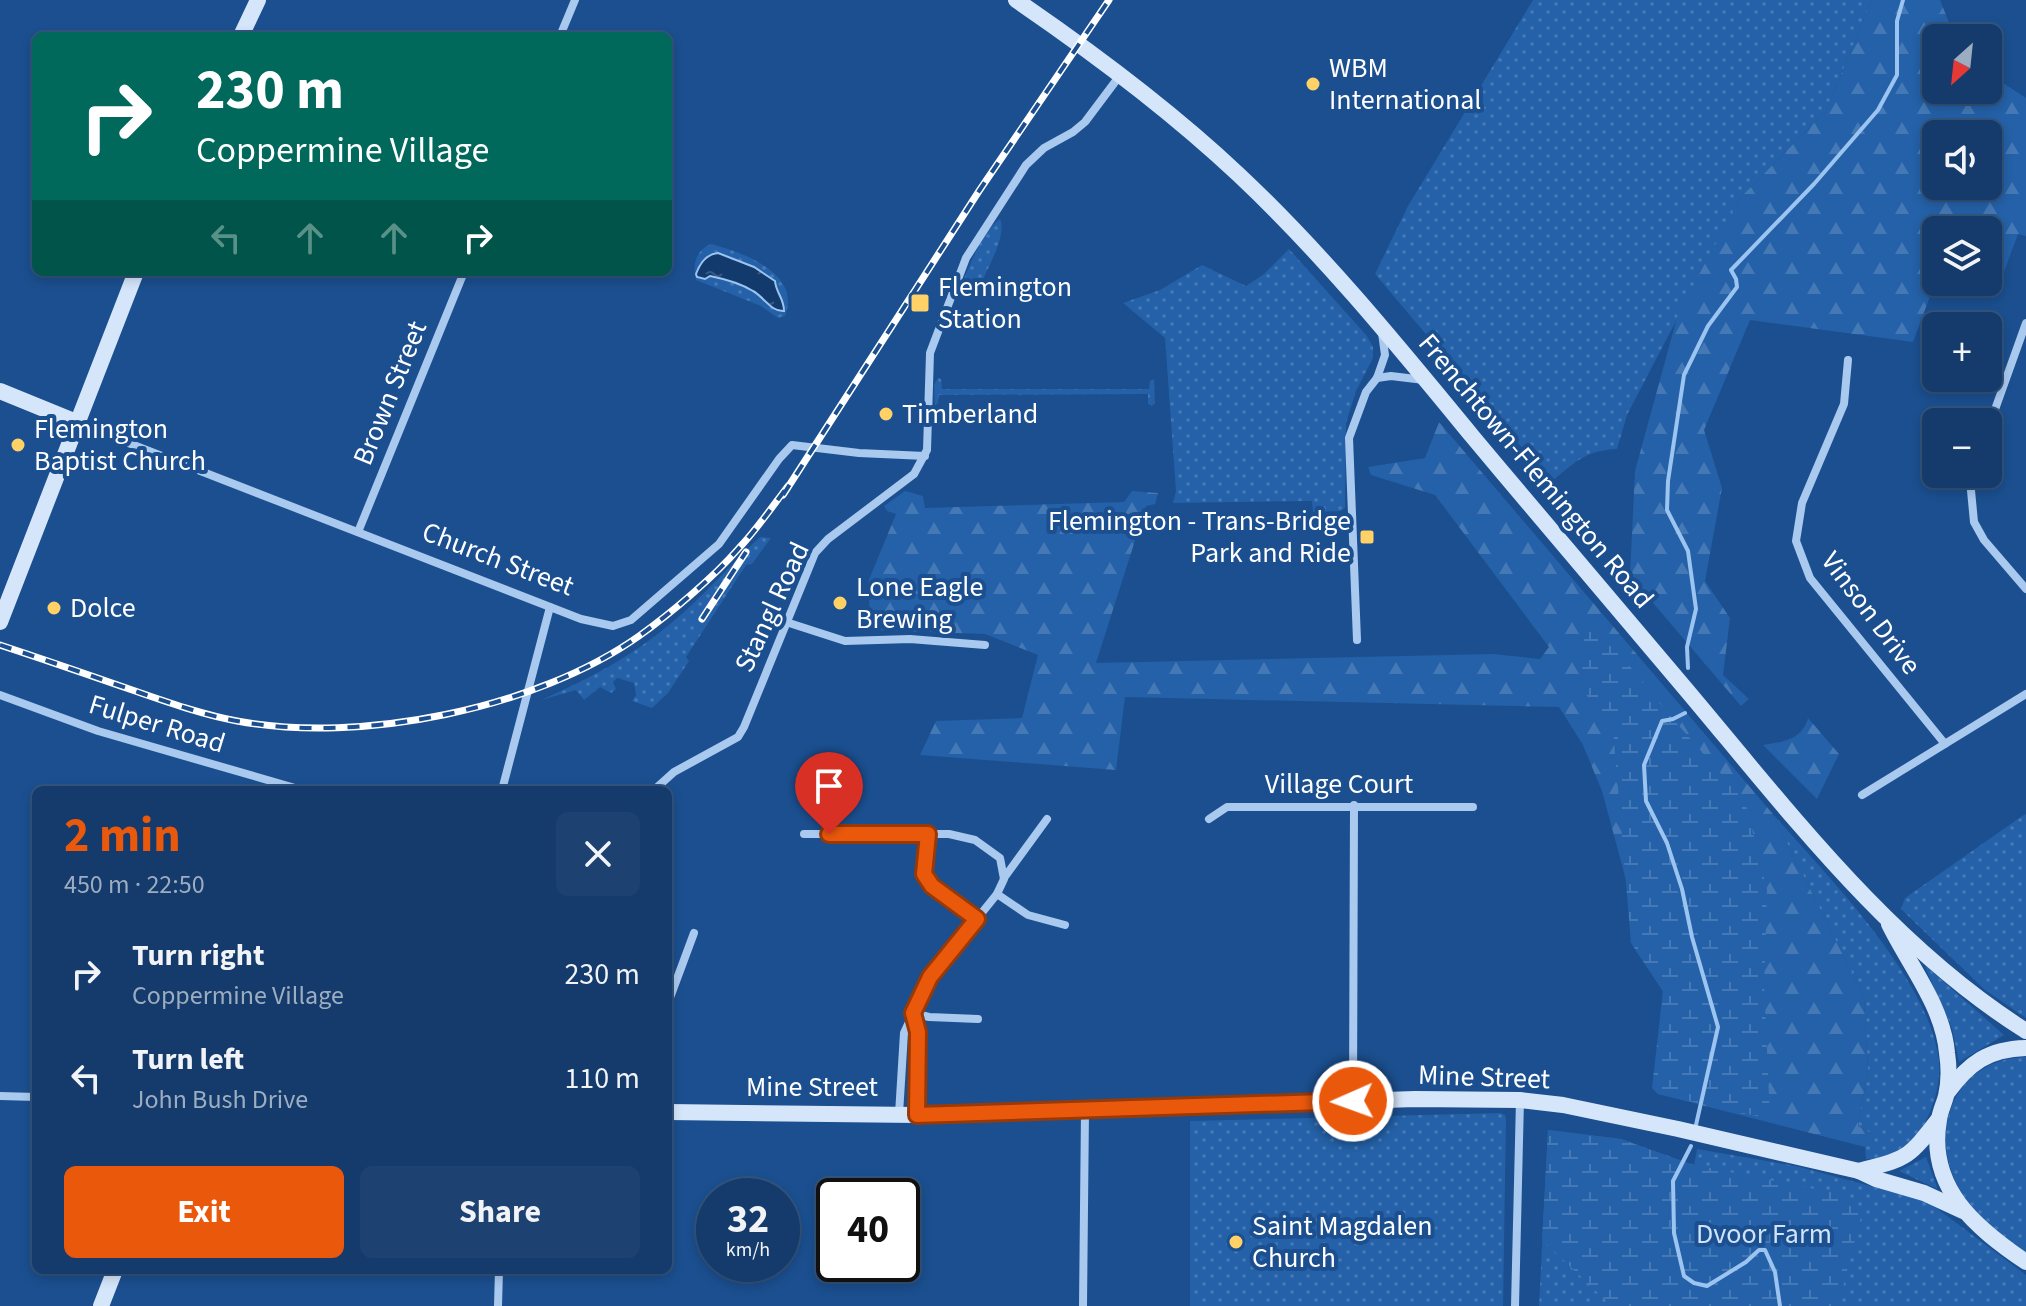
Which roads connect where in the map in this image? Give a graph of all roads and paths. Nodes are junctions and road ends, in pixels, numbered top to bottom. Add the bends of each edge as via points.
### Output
1 (258, 0) edge
2 (575, 0) edge
3 (1016, 0) edge
4 (243, 32) edge
5 (562, 32) edge
6 (1121, 74) junction
7 (134, 276) edge
8 (462, 276) edge
9 (2026, 323) edge
10 (1380, 326) junction
11 (1848, 360) dead end
12 (1377, 378) junction
13 (1427, 381) junction
14 (0, 391) edge
15 (1996, 408) edge
16 (76, 422) junction
17 (925, 456) junction
18 (1971, 488) edge
19 (358, 532) junction
20 (2026, 589) edge
21 (550, 607) junction
22 (0, 622) edge
23 (786, 622) junction
24 (1357, 640) dead end
25 (985, 645) dead end
26 (2026, 694) edge
27 (0, 695) edge
28 (1945, 744) junction
29 (288, 786) edge
30 (503, 786) edge
31 (658, 786) edge
32 (1862, 795) dead end
33 (1354, 805) junction
34 (1473, 807) dead end
35 (1047, 819) dead end
36 (1209, 819) dead end
37 (804, 834) dead end
38 (928, 834) junction
39 (1004, 879) junction
40 (997, 894) junction
41 (977, 919) junction
42 (1888, 923) junction
43 (1065, 925) dead end
44 (694, 933) dead end
45 (672, 992) edge
46 (913, 1013) junction
47 (978, 1019) dead end
48 (2026, 1031) edge
49 (2026, 1048) edge
50 (1947, 1093) junction
51 (0, 1096) edge
52 (32, 1097) edge
53 (1520, 1100) junction
54 (1353, 1101) junction
55 (1085, 1110) junction
56 (672, 1112) edge
57 (899, 1114) junction
58 (917, 1115) junction
59 (1939, 1119) junction
60 (1859, 1171) junction
61 (1963, 1211) junction
62 (2026, 1262) edge
63 (113, 1274) edge
64 (499, 1274) edge
65 (101, 1306) edge
66 (498, 1306) edge
67 (1083, 1306) edge
68 (1515, 1306) edge

1 - 4 street
2 - 5 street
3 - 6 street, Frenchtown-Flemington Road
6 - 10 street, Frenchtown-Flemington Road via 1262,197
6 - 17 street via 1085,122 1026,165 966,258 928,362
7 - 16 street
8 - 19 street, Brown Street
9 - 15 street
10 - 12 street via 1385,355
10 - 13 street, Frenchtown-Flemington Road
11 - 28 street, Vinson Drive via 1844,404 1802,503 1796,541 1810,578
12 - 13 street
12 - 24 street via 1366,392 1349,438
13 - 42 street, Frenchtown-Flemington Road
14 - 16 street, Church Street
16 - 19 street, Church Street
16 - 22 street
17 - 21 street, Church Street via 792,445 719,544 631,620 605,626
17 - 23 street, Stangl Road via 914,474 815,553
18 - 20 street via 1974,522
19 - 21 street, Church Street
21 - 30 street
23 - 25 street via 845,641
23 - 31 street, Stangl Road via 738,737
26 - 28 street
27 - 29 street, Fulper Road via 98,731
28 - 32 street
33 - 34 street, Village Court
33 - 36 street, Village Court via 1227,807
33 - 54 street
35 - 39 street
37 - 38 street
38 - 39 street via 963,836 985,845 1000,858
38 - 41 street via 924,874
39 - 40 street
40 - 41 street
40 - 43 street via 1028,915
41 - 46 street via 930,977
42 - 48 street, Frenchtown-Flemington Road
42 - 50 street, Frenchtown-Flemington Road via 1945,1038
44 - 45 street
46 - 47 street
46 - 57 street via 904,1033
46 - 58 street via 918,1032
49 - 50 street via 2001,1050 1980,1060
50 - 59 street
51 - 52 street
53 - 54 street, Mine Street
53 - 60 street, Mine Street via 1678,1129
53 - 68 street
54 - 55 street, Mine Street
55 - 58 street, Mine Street
55 - 67 street
56 - 57 street, Mine Street
57 - 58 street, Mine Street
59 - 60 street, Mine Street via 1903,1159
59 - 61 street via 1940,1164
60 - 61 street, Mine Street
61 - 62 street
63 - 65 street
64 - 66 street

